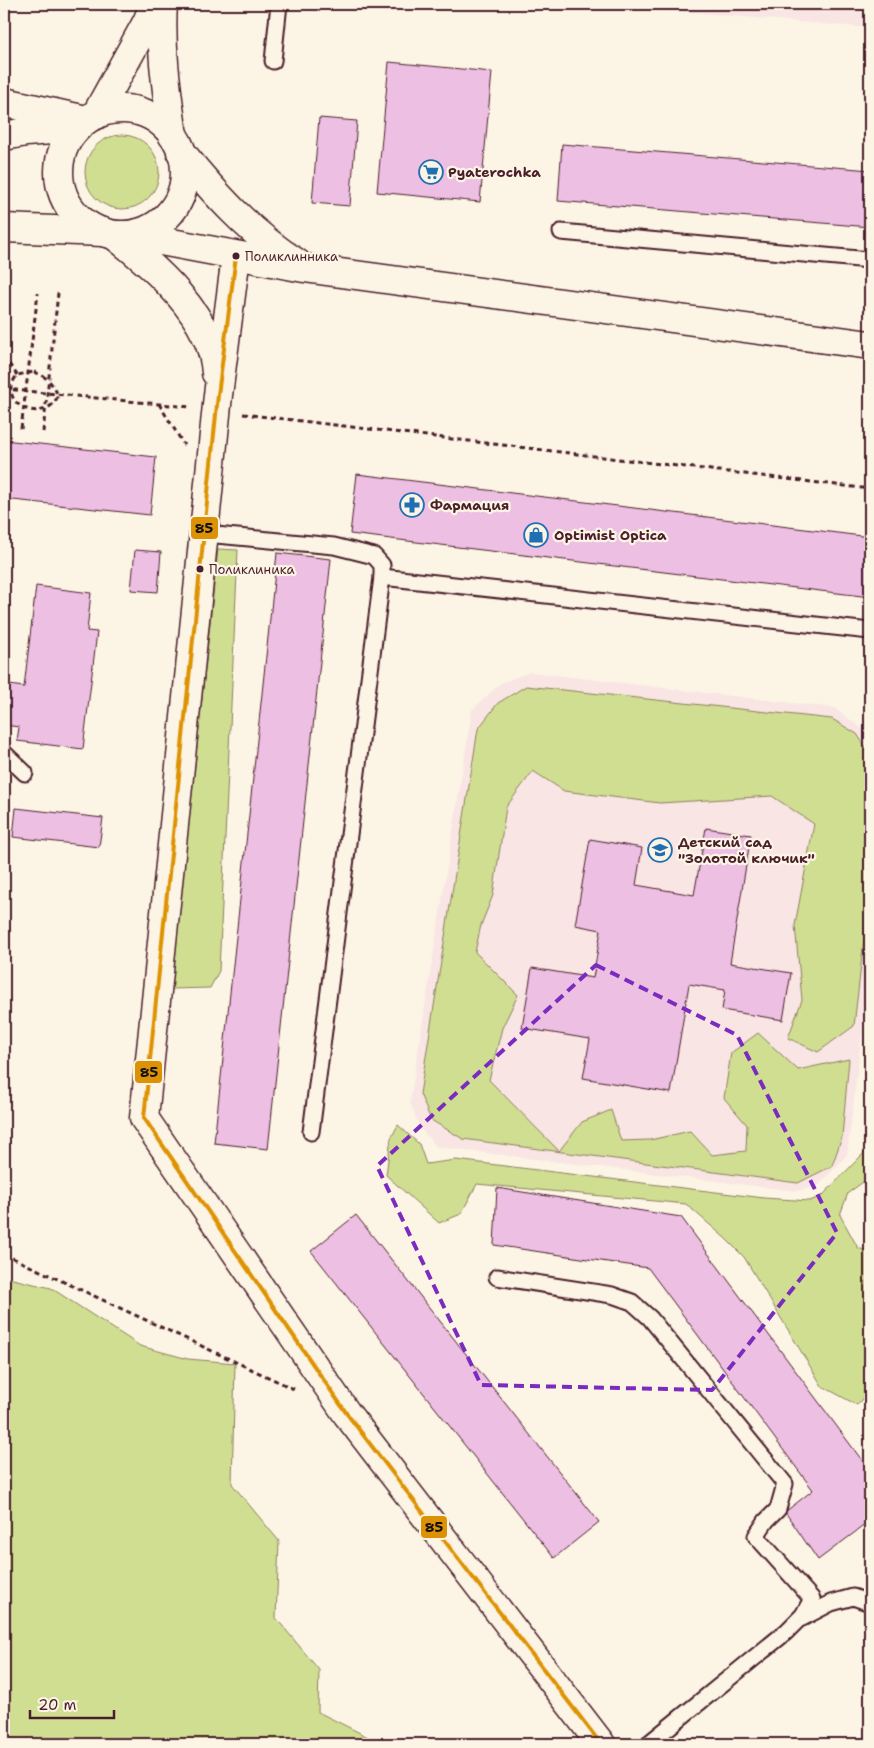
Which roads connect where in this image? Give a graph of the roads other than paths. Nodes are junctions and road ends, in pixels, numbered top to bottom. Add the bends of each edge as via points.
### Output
1 (154, 4) edge
2 (163, 4) edge
3 (279, 4) edge
4 (273, 61) dead end
5 (4, 102) edge
6 (86, 121) junction
7 (4, 136) edge
8 (177, 144) junction
9 (4, 228) edge
10 (562, 232) dead end
11 (115, 234) junction
12 (236, 256) junction
13 (870, 260) edge
14 (304, 268) junction
15 (870, 345) edge
16 (217, 403) junction
17 (205, 534) junction
18 (382, 577) junction
19 (870, 631) edge
20 (4, 753) edge
21 (25, 773) dead end
22 (312, 1132) dead end
23 (497, 1277) dead end
24 (870, 1602) edge
25 (792, 1626) junction
26 (600, 1744) edge
27 (648, 1744) edge

1 - 6 street via 147,22
2 - 8 street via 166,84
3 - 4 lane
5 - 6 street
6 - 7 street
6 - 8 street via 112,110 146,114 161,123
6 - 11 street via 68,138 62,152 59,180 69,207 78,218 90,227
8 - 11 street via 184,168 184,184 179,199 159,223 145,231
8 - 14 street via 206,183 260,237
9 - 11 street
10 - 13 lane
11 - 12 street
11 - 16 street via 165,280 199,322 210,344 216,368
12 - 14 street
12 - 16 street
14 - 15 street
16 - 17 street
17 - 18 lane via 356,550 374,556 382,565
17 - 26 street via 144,1118 347,1414
18 - 19 lane
18 - 22 lane
20 - 21 lane
23 - 25 lane via 612,1295 632,1302 650,1318 785,1484 778,1509 756,1536 812,1599
24 - 25 lane via 853,1597 831,1603
25 - 27 lane

